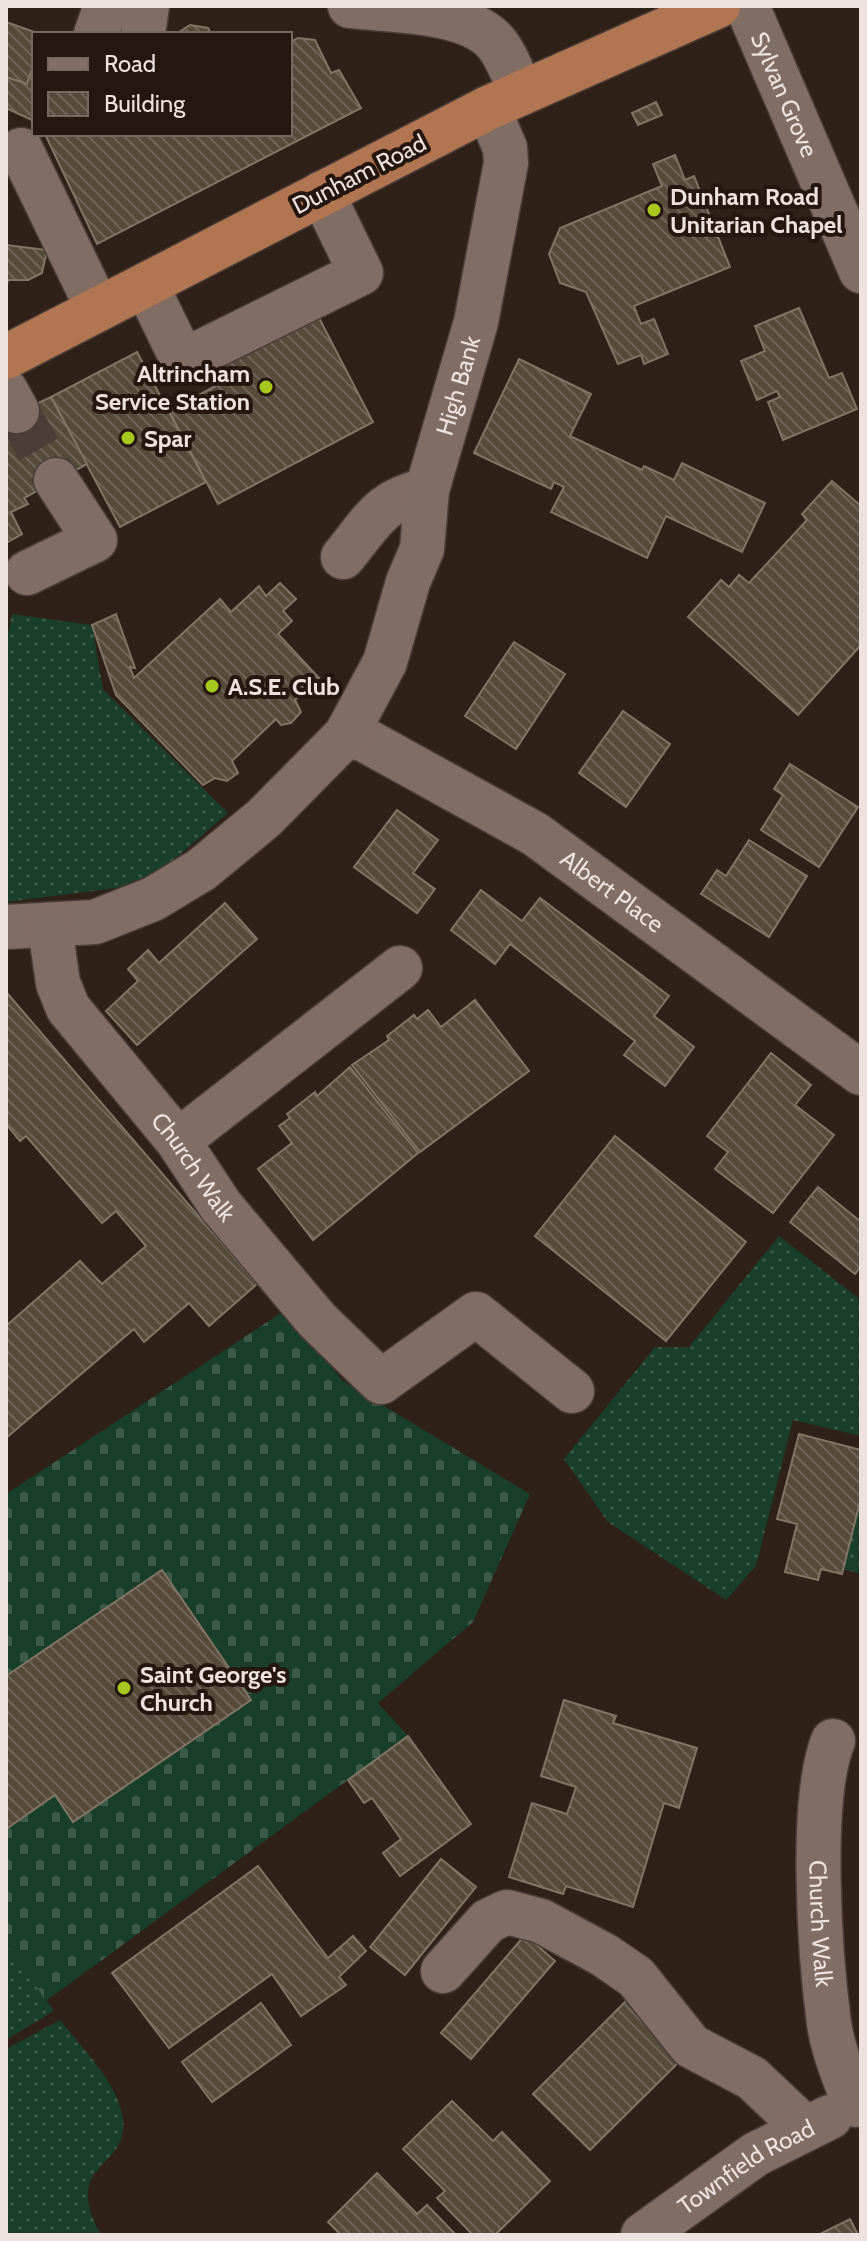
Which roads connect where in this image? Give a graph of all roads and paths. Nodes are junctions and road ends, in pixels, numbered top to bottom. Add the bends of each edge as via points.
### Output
1 (106, 6) edge
2 (147, 6) edge
3 (350, 6) edge
4 (718, 6) edge
5 (747, 6) edge
6 (97, 32) edge
7 (143, 32) edge
8 (504, 100) junction
9 (21, 150) dead end
10 (322, 193) junction
11 (861, 271) edge
12 (146, 285) junction
13 (98, 309) junction
14 (6, 357) edge
15 (56, 480) tunnel mouth
16 (427, 490) junction
17 (343, 557) dead end
18 (27, 573) dead end
19 (346, 735) junction
20 (6, 927) edge
21 (50, 927) junction
22 (400, 968) dead end
23 (861, 1073) edge
24 (178, 1141) junction
25 (572, 1391) dead end
26 (833, 1741) dead end
27 (443, 1971) dead end
28 (861, 1995) edge
29 (830, 2025) junction
30 (858, 2104) edge
31 (805, 2128) junction
32 (643, 2235) edge

1 - 6 street
2 - 7 street
3 - 8 street, High Bank via 437,16 483,30 498,45
4 - 8 highway, Dunham Road
5 - 11 street, Sylvan Grove
8 - 10 highway, Dunham Road
8 - 16 street, High Bank via 506,163 476,322
9 - 13 street
10 - 12 highway, Dunham Road
10 - 12 street via 361,273 183,361
12 - 13 highway, Dunham Road
13 - 14 highway, Dunham Road
15 - 18 street via 95,540
16 - 17 street via 398,496 385,506
16 - 19 street, High Bank via 422,549 385,662
19 - 21 street via 274,808 201,870 153,899 95,922
19 - 23 street, Albert Place via 365,740 535,834
20 - 21 street
21 - 24 street, Church Walk via 58,983 68,1008
22 - 24 street
24 - 25 street, Church Walk via 221,1206 317,1320 381,1382 476,1314
26 - 29 street, Church Walk via 823,1765 820,1884
27 - 31 street via 488,1921 507,1912 541,1921 636,1977 691,2046 752,2078
28 - 29 street
29 - 30 street, Church Walk
30 - 31 street, Townfield Road
31 - 32 street, Townfield Road via 756,2154

